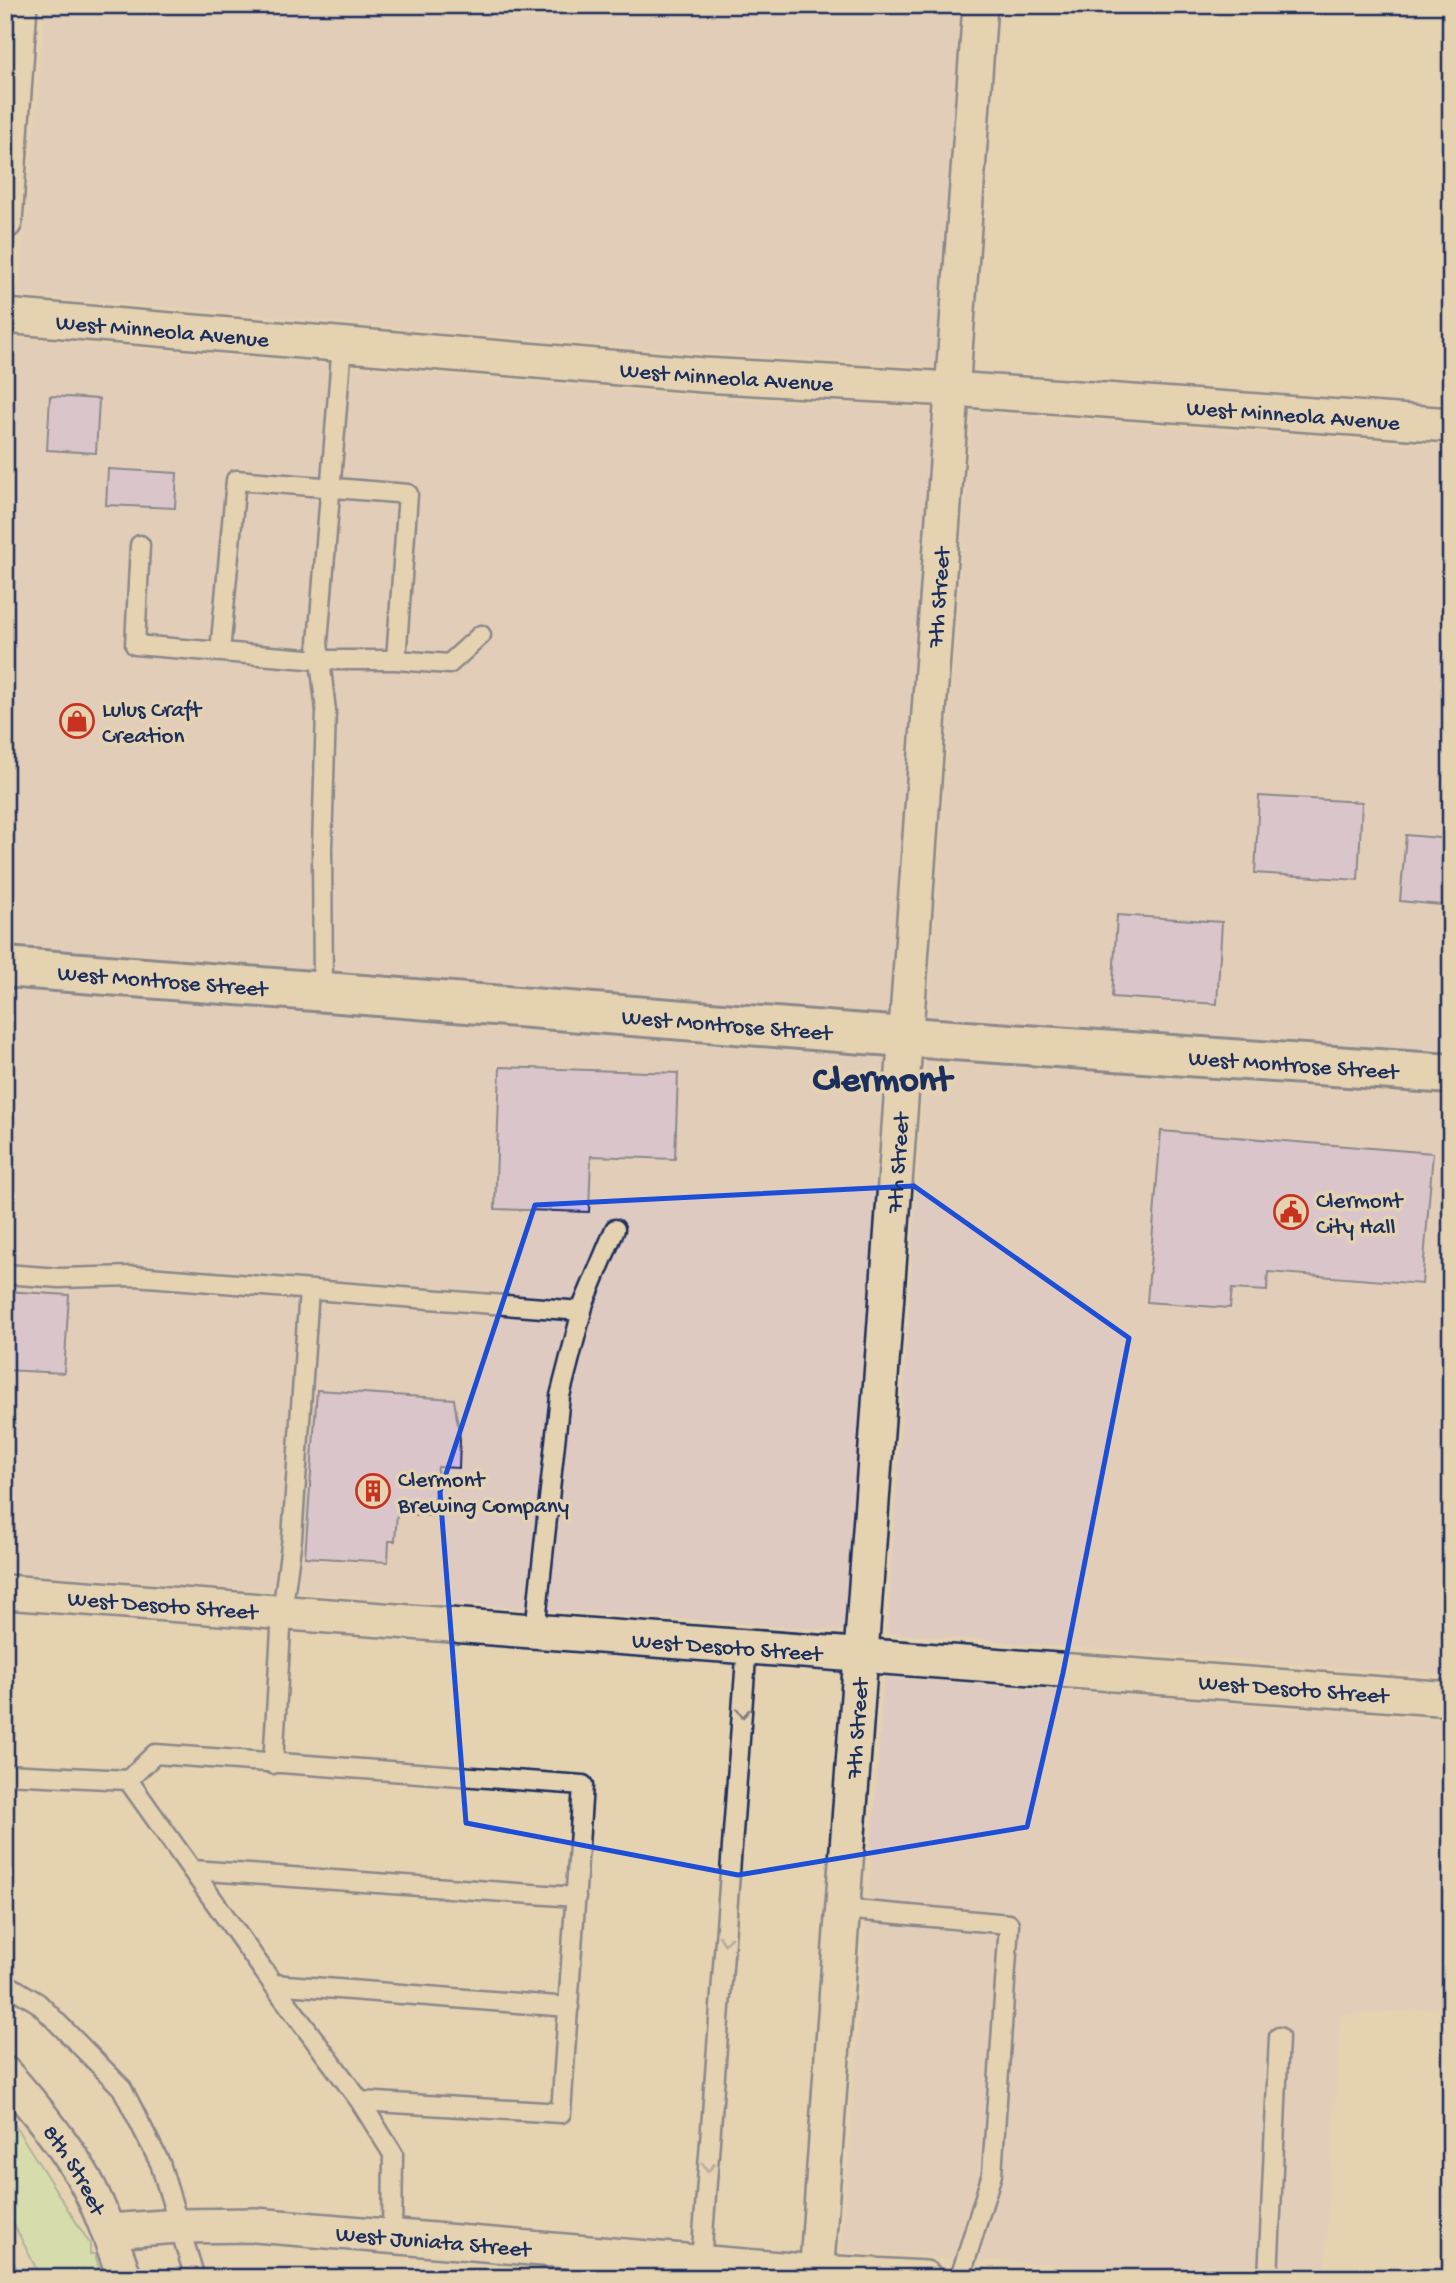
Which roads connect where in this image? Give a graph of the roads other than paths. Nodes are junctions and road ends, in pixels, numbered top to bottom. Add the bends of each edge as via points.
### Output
1 (20, 5) edge
2 (980, 5) edge
3 (5, 222) edge
4 (5, 316) edge
5 (342, 344) junction
6 (952, 389) junction
7 (1451, 425) edge
8 (331, 488) junction
9 (141, 545) dead end
10 (481, 635) dead end
11 (220, 652) junction
12 (320, 660) junction
13 (396, 660) junction
14 (5, 967) edge
15 (323, 991) junction
16 (906, 1037) junction
17 (1451, 1074) edge
18 (615, 1229) dead end
19 (5, 1274) edge
20 (309, 1290) junction
21 (582, 1311) junction
22 (5, 1592) edge
23 (282, 1613) junction
24 (535, 1630) junction
25 (747, 1645) junction
26 (861, 1653) junction
27 (1451, 1699) edge
28 (273, 1764) junction
29 (5, 1774) edge
30 (128, 1780) junction
31 (192, 1870) junction
32 (576, 1897) junction
33 (843, 1909) junction
34 (5, 1983) edge
35 (273, 1983) junction
36 (569, 2007) junction
37 (1279, 2037) dead end
38 (5, 2074) edge
39 (360, 2102) junction
40 (179, 2226) junction
41 (108, 2231) junction
42 (392, 2237) junction
43 (701, 2262) junction
44 (817, 2275) edge
45 (125, 2278) edge
46 (195, 2278) edge
47 (925, 2278) edge
48 (960, 2278) edge
49 (1268, 2278) edge

1 - 3 street
2 - 6 street, 7th Street
4 - 5 street, West Minneola Avenue
5 - 6 street, West Minneola Avenue via 703,375
5 - 8 lane
6 - 7 street, West Minneola Avenue
6 - 16 street, 7th Street
8 - 11 lane via 236,480
8 - 12 lane
8 - 13 lane via 408,494
9 - 11 lane via 135,645
10 - 13 lane via 449,664
11 - 12 lane
12 - 13 lane
12 - 15 lane via 326,711
14 - 15 street, West Montrose Street
15 - 16 street, West Montrose Street
16 - 17 street, West Montrose Street
16 - 26 street, 7th Street
18 - 21 lane
19 - 20 lane via 135,1276
20 - 21 lane
20 - 23 lane via 292,1538
21 - 24 lane via 559,1396
22 - 23 street, West Desoto Street
23 - 24 street, West Desoto Street
23 - 28 lane
24 - 25 street, West Desoto Street
25 - 26 street, West Desoto Street
25 -> 43 lane
26 - 27 street, West Desoto Street
26 - 33 street, 7th Street
28 - 30 lane via 155,1754
28 - 32 lane via 583,1784
29 - 30 lane
30 - 31 lane
31 - 32 lane
31 - 35 lane
32 - 36 lane
33 - 44 street, 7th Street
33 - 48 lane via 1009,1924 992,2175
34 - 40 lane via 38,2003 122,2088 160,2163
35 - 36 lane
35 - 39 lane
36 - 39 lane via 561,2113
37 - 49 lane
38 - 41 street, 8th Street via 41,2113 82,2175
39 - 42 lane via 393,2154
40 - 41 street, West Juniata Street
40 - 42 street, West Juniata Street via 255,2225
40 - 46 lane
41 - 45 street, 8th Street
42 - 43 street, West Juniata Street
43 - 44 street, West Juniata Street
44 - 47 street, West Juniata Street

